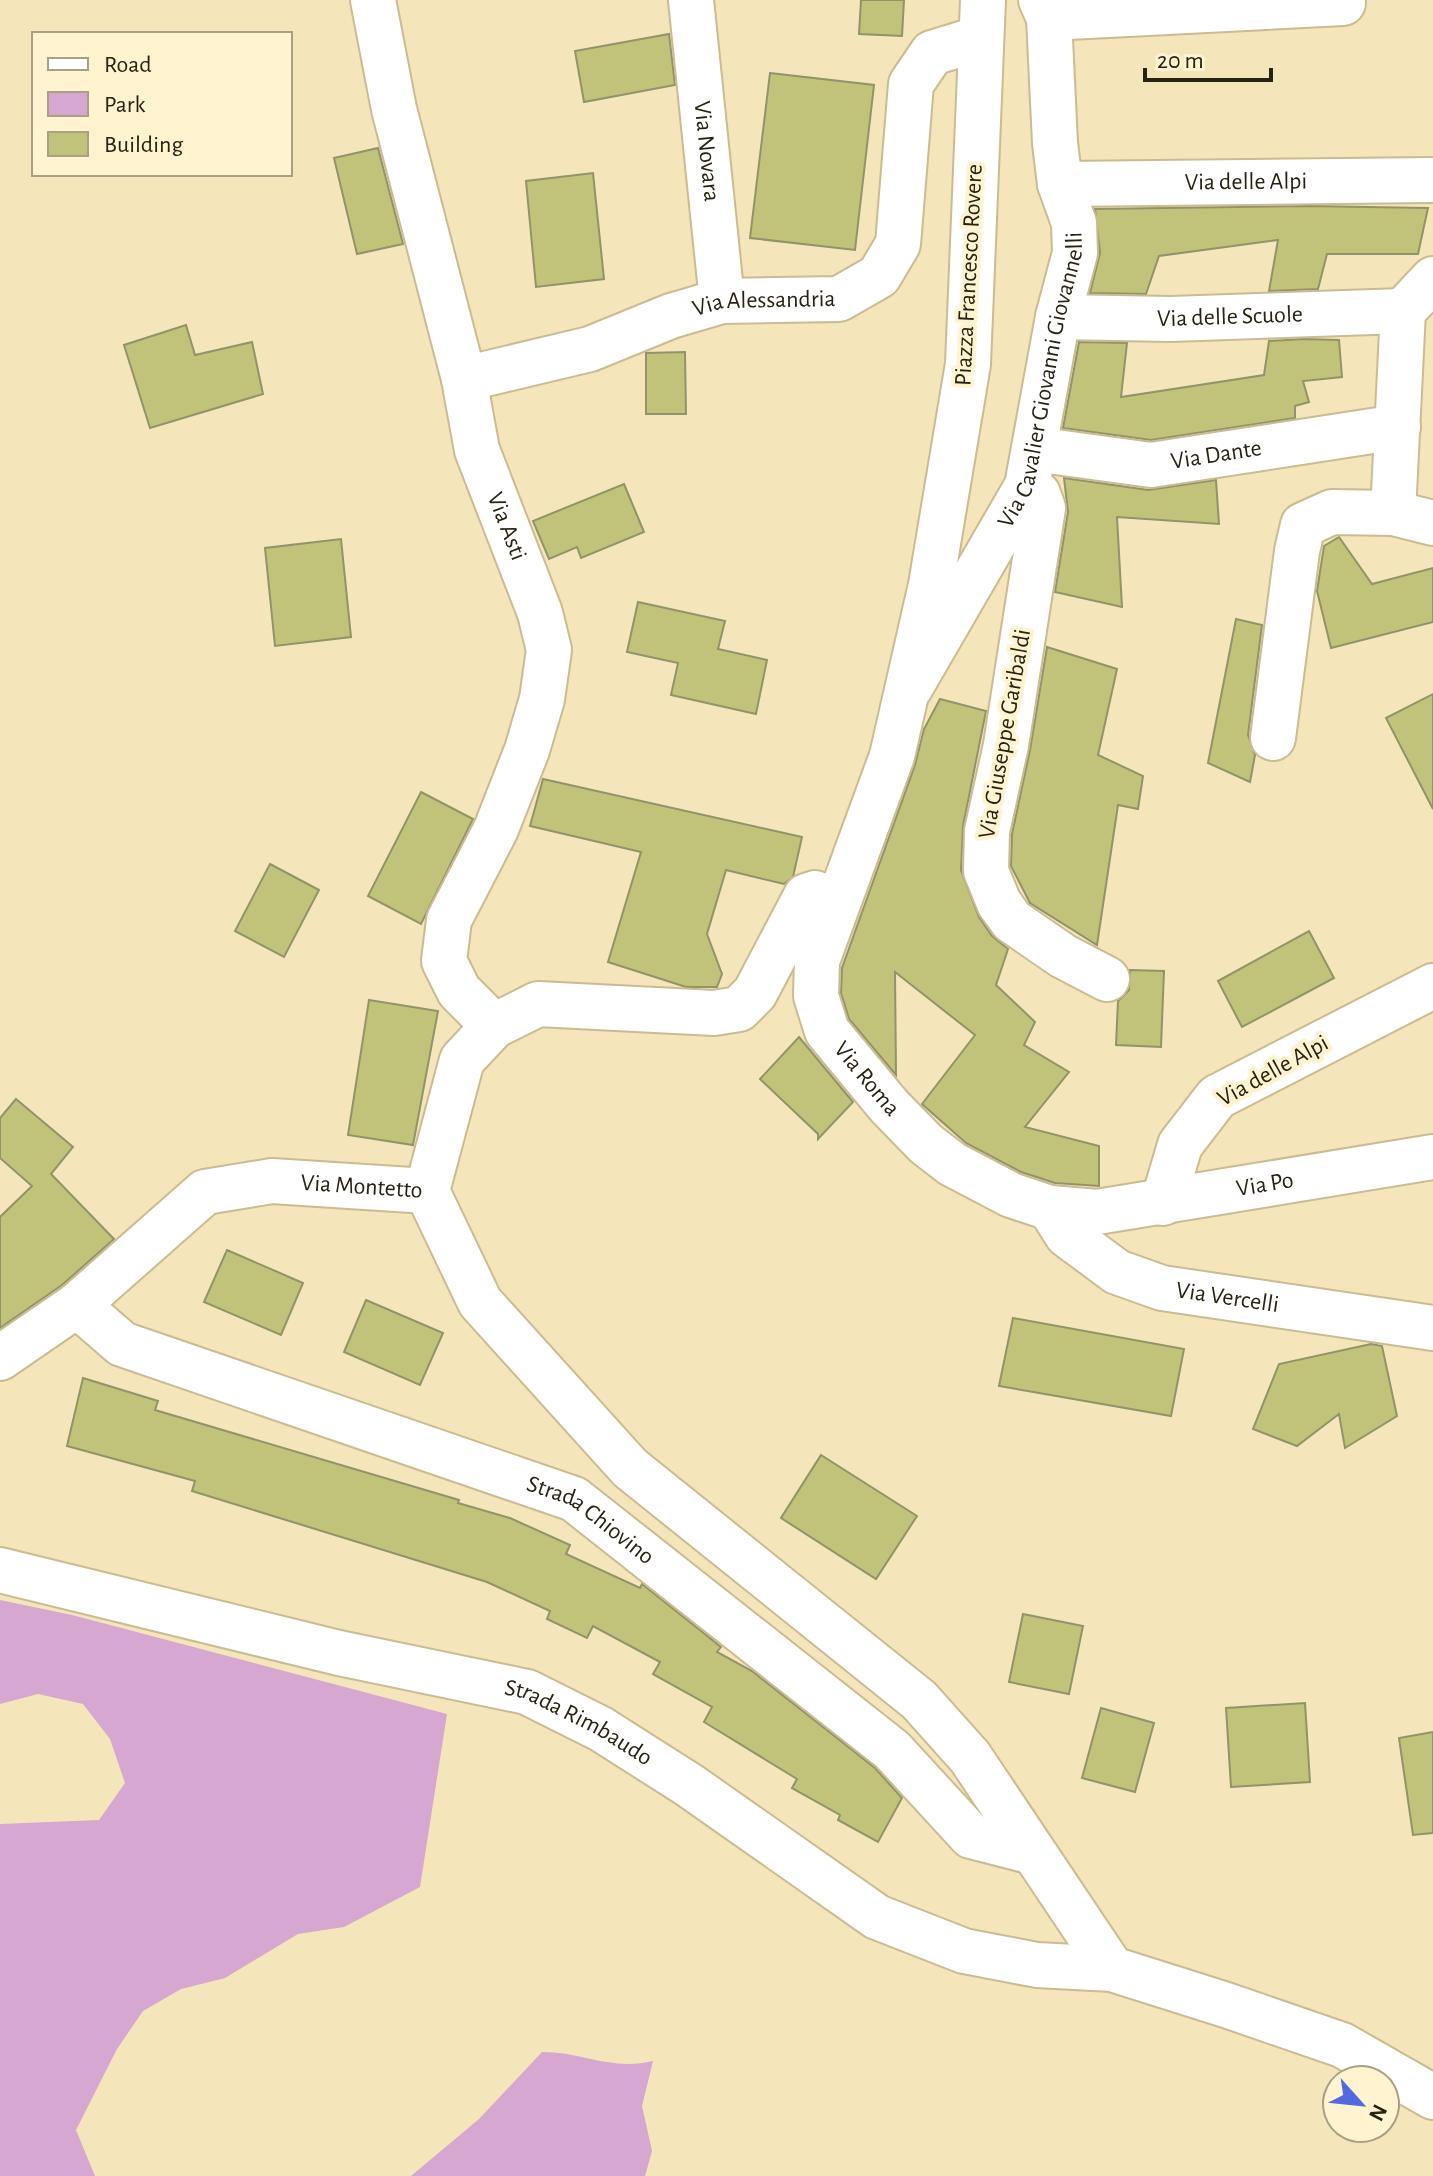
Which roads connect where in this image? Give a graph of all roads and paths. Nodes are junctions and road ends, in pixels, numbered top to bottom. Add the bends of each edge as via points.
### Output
1 (373, 0) edge
2 (691, 0) edge
3 (1343, 3) dead end
4 (1045, 9) edge
5 (982, 19) edge
6 (1433, 180) edge
7 (1060, 184) junction
8 (1433, 279) edge
9 (722, 301) junction
10 (1403, 311) junction
11 (1058, 317) junction
12 (464, 379) junction
13 (1398, 427) junction
14 (1030, 467) junction
15 (1413, 518) edge
16 (909, 689) junction
17 (1273, 738) dead end
18 (836, 902) junction
19 (1107, 979) dead end
20 (1433, 986) edge
21 (494, 1026) junction
22 (1433, 1157) edge
23 (427, 1191) junction
24 (1163, 1203) junction
25 (1050, 1208) junction
26 (1097, 1212) joint
27 (77, 1305) junction
28 (1433, 1328) edge
29 (0, 1358) edge
30 (0, 1570) edge
31 (1033, 1852) junction
32 (1112, 1969) junction
33 (1433, 2097) edge

1 - 12 street, Via Asti via 394,109
2 - 9 street, Via Novara
3 - 4 street
4 - 7 street, Via Cavalier Giovanni Giovannelli
5 - 9 street, Via Alessandria via 932,53 911,84 898,244 879,276 839,299
5 - 16 street, Piazza Francesco Rovere via 968,364
6 - 7 street, Via delle Alpi
7 - 11 street, Via Cavalier Giovanni Giovannelli via 1074,223 1075,253
8 - 10 street
9 - 12 street, Via Alessandria via 590,349
10 - 11 street, Via delle Scuole
10 - 13 street
11 - 14 street, Via Cavalier Giovanni Giovannelli
12 - 21 street, Via Asti via 477,450 540,613 549,650 527,750 496,829 449,920 444,961 459,991
13 - 14 street, Via Dante via 1151,465
13 - 15 street
14 - 16 street, Via Cavalier Giovanni Giovannelli
14 - 19 street, Via Giuseppe Garibaldi via 1043,508 1006,745 987,831 986,871 1012,921
15 - 17 street via 1332,512 1303,525
16 - 18 street, Via Roma via 892,756
18 - 21 street, Via Montetto via 815,893 806,896 755,993 739,1009 714,1013 538,1004
18 - 25 street, Via Roma via 817,961 816,996 827,1031 889,1106 935,1151 980,1181
20 - 24 street, Via delle Alpi via 1217,1097 1180,1145
21 - 23 street, Via Montetto via 462,1060
22 - 24 street, Via Po via 1254,1183
23 - 27 street, Via Montetto via 272,1181 205,1192
23 - 31 street via 480,1302 630,1468 919,1700 970,1757
24 - 26 street, Via Po
25 - 26 street, Via Roma
25 - 28 street, Via Vercelli via 1067,1235 1117,1272 1162,1288
27 - 29 street, Via Montetto
27 - 31 street, Strada Chiovino via 122,1344 574,1499 892,1750 971,1836
30 - 32 street, Strada Rimbaudo via 339,1653 527,1692 601,1729 689,1785 877,1917 964,1951 1037,1965
31 - 32 street
32 - 33 street, Strada Rimbaudo via 1342,2045

